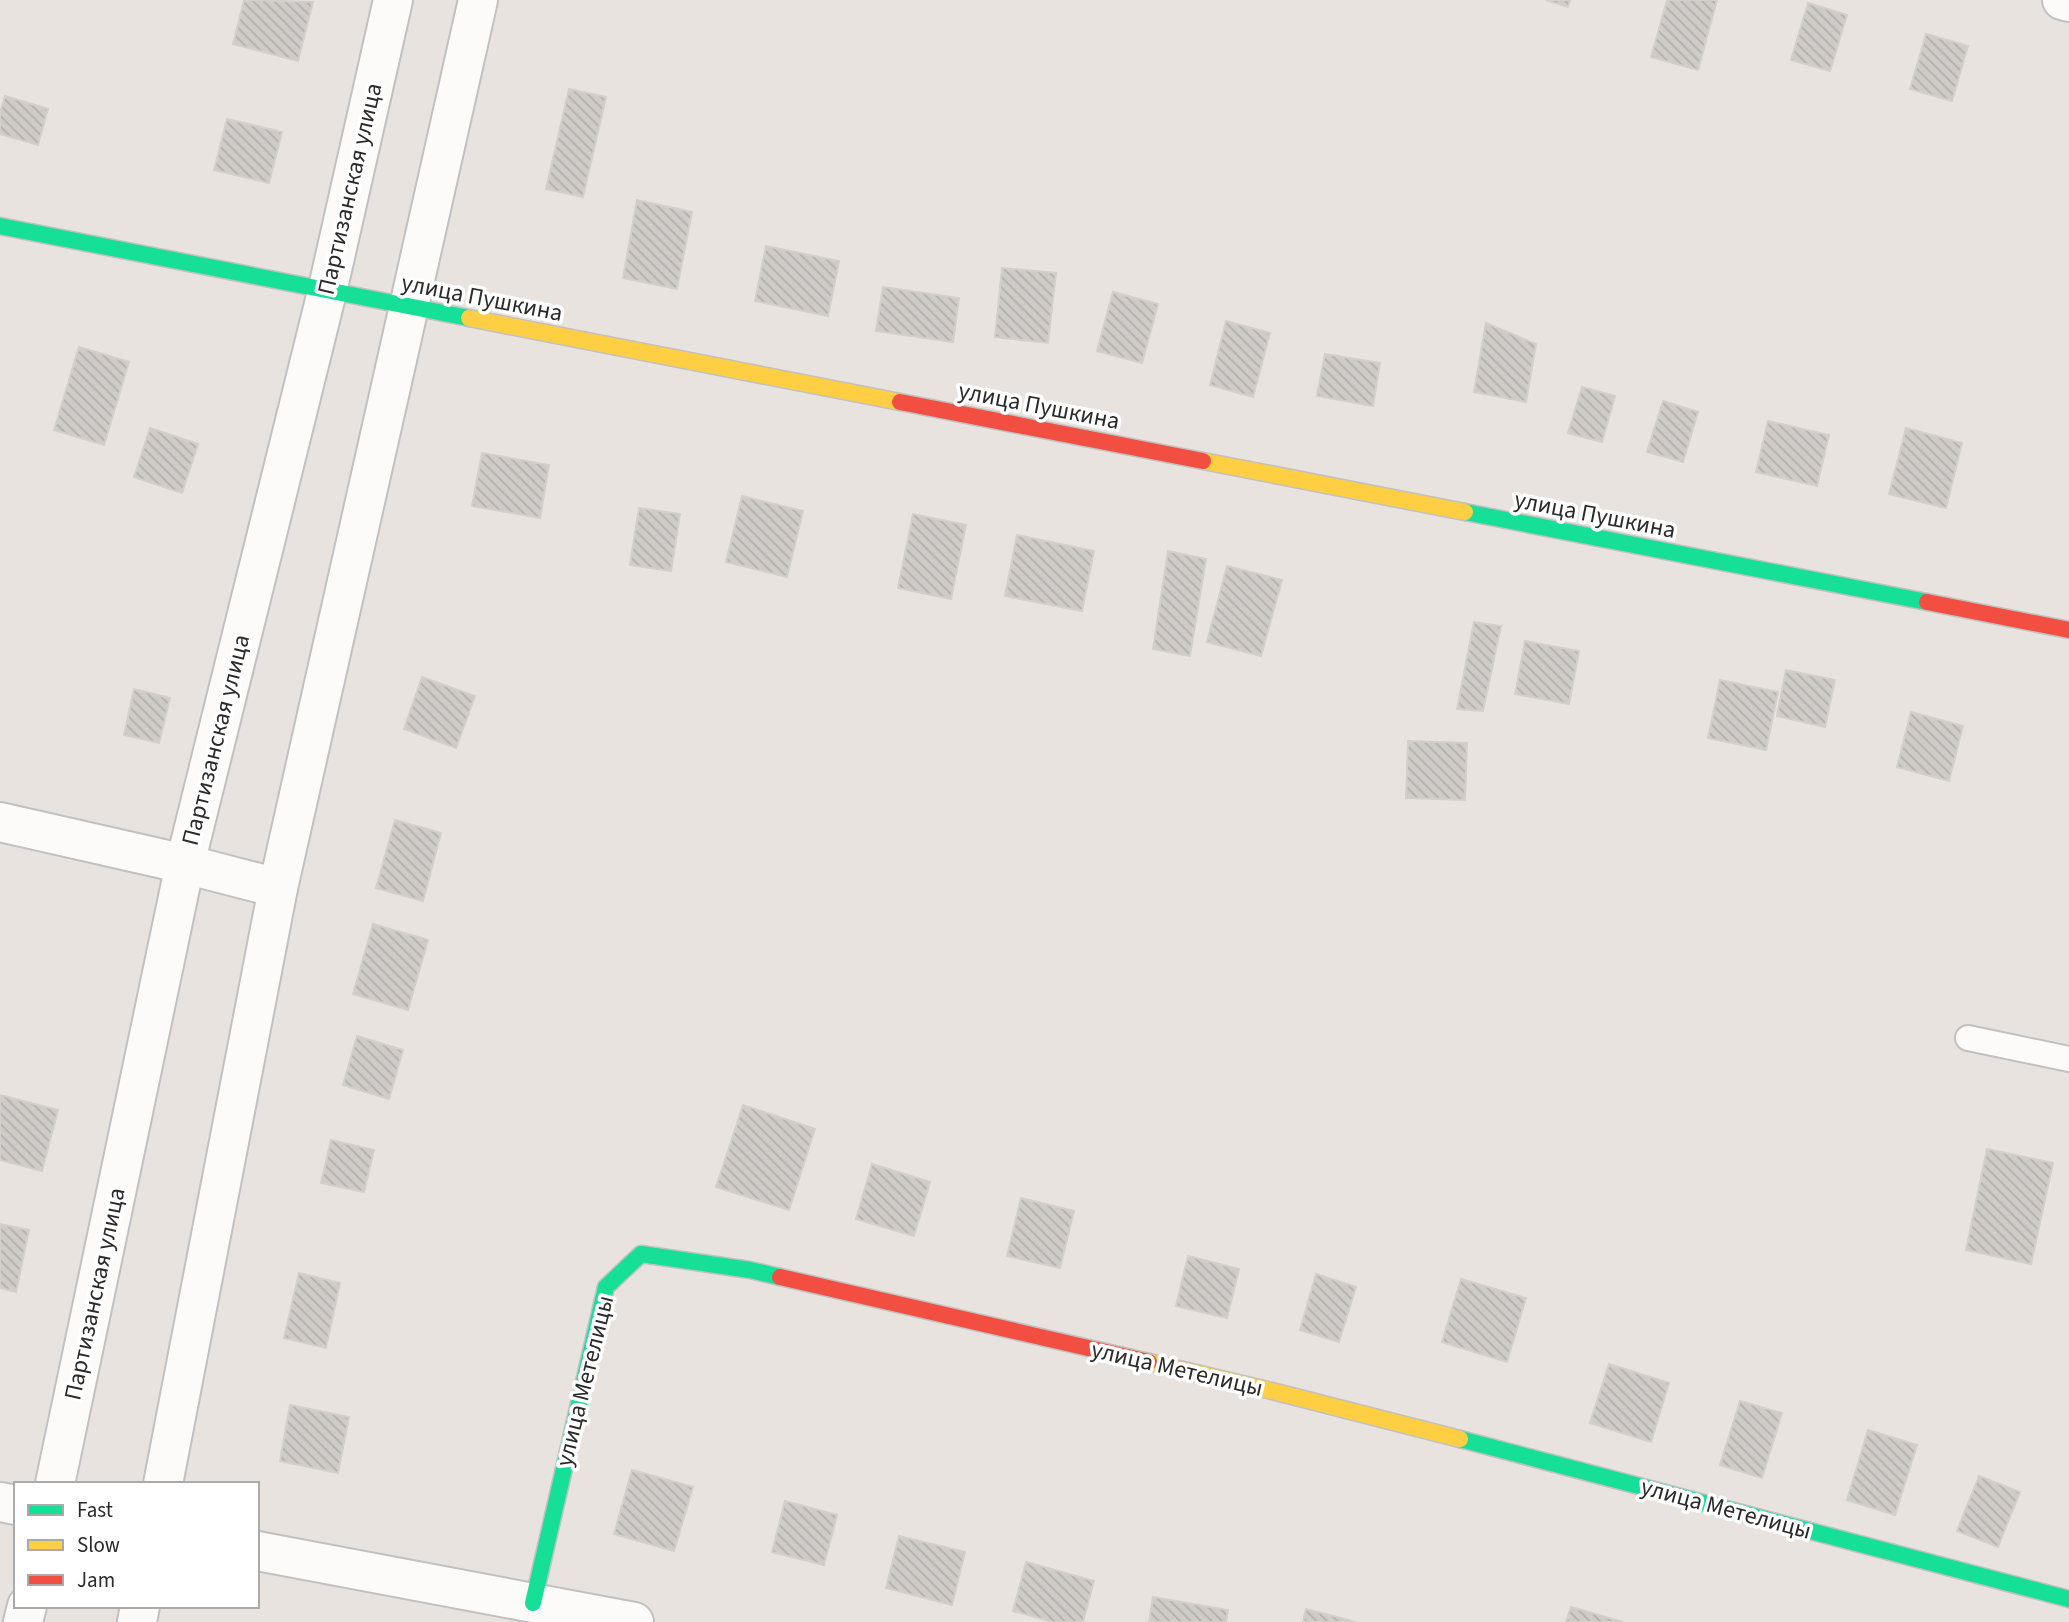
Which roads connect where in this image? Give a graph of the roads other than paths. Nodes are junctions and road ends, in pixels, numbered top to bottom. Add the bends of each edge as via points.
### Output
1 (393, 0) edge
2 (478, 0) edge
3 (2062, 0) edge
4 (2069, 2) edge
5 (0, 226) edge
6 (327, 292) junction
7 (410, 306) junction
8 (2069, 630) edge
9 (0, 822) edge
10 (185, 864) junction
11 (278, 888) junction
12 (1968, 1038) dead end
13 (2069, 1059) edge
14 (55, 1482) edge
15 (163, 1482) edge
16 (259, 1551) edge
17 (2069, 1599) edge
18 (533, 1603) junction
19 (634, 1622) edge

1 - 6 street, Партизанская улица
2 - 7 street
3 - 4 street
5 - 6 street, улица Пушкина
6 - 7 street, улица Пушкина
6 - 10 street, Партизанская улица
7 - 8 street, улица Пушкина
7 - 11 street
9 - 10 street
10 - 11 street
10 - 14 street, Партизанская улица
11 - 15 street
12 - 13 lane
16 - 18 street
17 - 18 street, улица Метелицы via 1276,1392 750,1270 640,1254 606,1287
18 - 19 street

